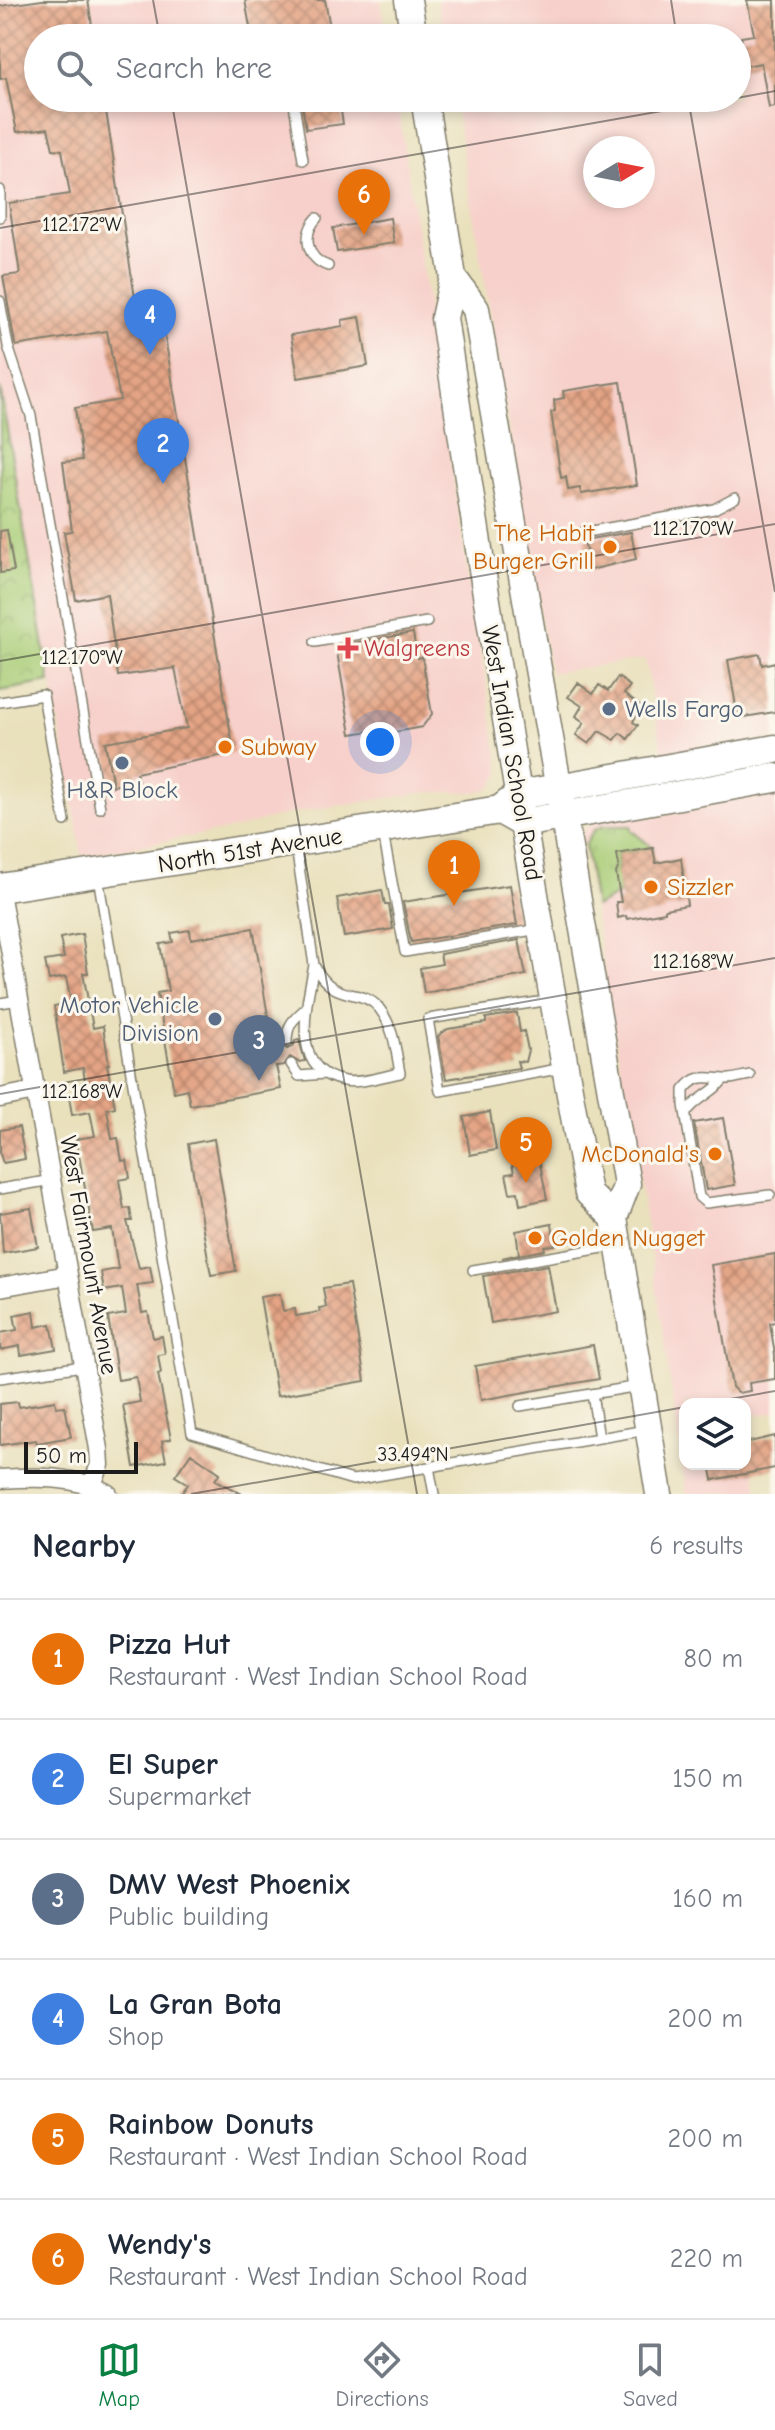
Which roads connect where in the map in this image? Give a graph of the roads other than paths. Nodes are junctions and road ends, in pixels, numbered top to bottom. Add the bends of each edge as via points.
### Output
1 (408, 0) edge
2 (412, 24) edge
3 (295, 112) edge
4 (426, 112) edge
5 (303, 160) dead end
6 (0, 190) edge
7 (0, 217) edge
8 (317, 218) dead end
9 (328, 266) dead end
10 (453, 277) junction
11 (0, 301) edge
12 (735, 498) dead end
13 (564, 536) dead end
14 (427, 622) dead end
15 (315, 642) dead end
16 (0, 702) edge
17 (775, 749) edge
18 (775, 778) edge
19 (560, 801) junction
20 (100, 808) dead end
21 (514, 809) junction
22 (65, 821) dead end
23 (383, 829) junction
24 (296, 844) junction
25 (97, 874) junction
26 (0, 890) edge
27 (541, 928) junction
28 (314, 965) junction
29 (554, 1000) junction
30 (9, 1002) edge
31 (306, 1008) junction
32 (287, 1042) dead end
33 (291, 1064) dead end
34 (566, 1067) junction
35 (326, 1074) junction
36 (750, 1075) dead end
37 (724, 1079) junction
38 (35, 1091) junction
39 (0, 1098) edge
40 (686, 1113) junction
41 (52, 1180) junction
42 (0, 1189) edge
43 (770, 1195) dead end
44 (614, 1218) junction
45 (618, 1245) junction
46 (473, 1270) dead end
47 (68, 1275) junction
48 (0, 1287) edge
49 (83, 1366) junction
50 (0, 1378) edge
51 (642, 1386) junction
52 (592, 1394) junction
53 (520, 1406) dead end
54 (650, 1429) junction
55 (599, 1438) junction
56 (429, 1467) junction
57 (0, 1479) edge
58 (65, 1487) edge
59 (100, 1489) edge
60 (434, 1494) edge
61 (659, 1494) edge

1 - 2 main road
3 - 5 lane
4 - 10 main road, West Indian School Road
6 - 7 lane
8 - 9 lane via 307,242 310,253
10 - 19 main road, West Indian School Road via 476,309
10 - 21 main road, West Indian School Road via 444,318
11 - 20 lane via 31,416
12 - 13 lane via 714,509
14 - 15 lane
16 - 22 lane via 43,695
17 - 19 main road, North 51st Avenue
18 - 19 main road, North 51st Avenue
19 - 21 main road, North 51st Avenue
19 - 44 main road, West Indian School Road via 627,1184
21 - 23 main road, North 51st Avenue
21 - 27 main road, West Indian School Road
23 - 24 main road, North 51st Avenue
23 - 27 lane via 406,952
24 - 25 main road, North 51st Avenue
24 - 28 lane
25 - 26 main road, North 51st Avenue
25 - 56 lane via 192,1433 353,1480
26 - 30 street, West Fairmount Avenue
27 - 29 main road, West Indian School Road
28 - 31 lane
28 - 35 lane via 332,988 377,1006 389,1024 400,1073 347,1082
29 - 34 main road, West Indian School Road
29 - 34 lane via 428,1019 440,1091
30 - 38 street, West Fairmount Avenue
31 - 32 lane via 290,1021
31 - 35 lane via 308,1057
33 - 35 lane via 299,1076
34 - 44 main road, West Indian School Road via 588,1193
36 - 37 lane
37 - 40 lane
37 - 40 lane via 692,1081 684,1090
38 - 39 street
38 - 41 street, West Fairmount Avenue
40 - 43 lane via 702,1201
41 - 42 lane
41 - 47 street, West Fairmount Avenue
44 - 45 main road, West Indian School Road
45 - 46 lane
45 - 51 main road, West Indian School Road
47 - 48 street
47 - 49 street, West Fairmount Avenue
49 - 50 lane
49 - 59 street, West Fairmount Avenue via 99,1449
51 - 52 lane
51 - 54 main road, West Indian School Road
52 - 53 lane
52 - 55 lane
54 - 55 lane
54 - 61 main road, West Indian School Road
55 - 56 lane
56 - 60 lane
57 - 58 street
58 - 59 street

